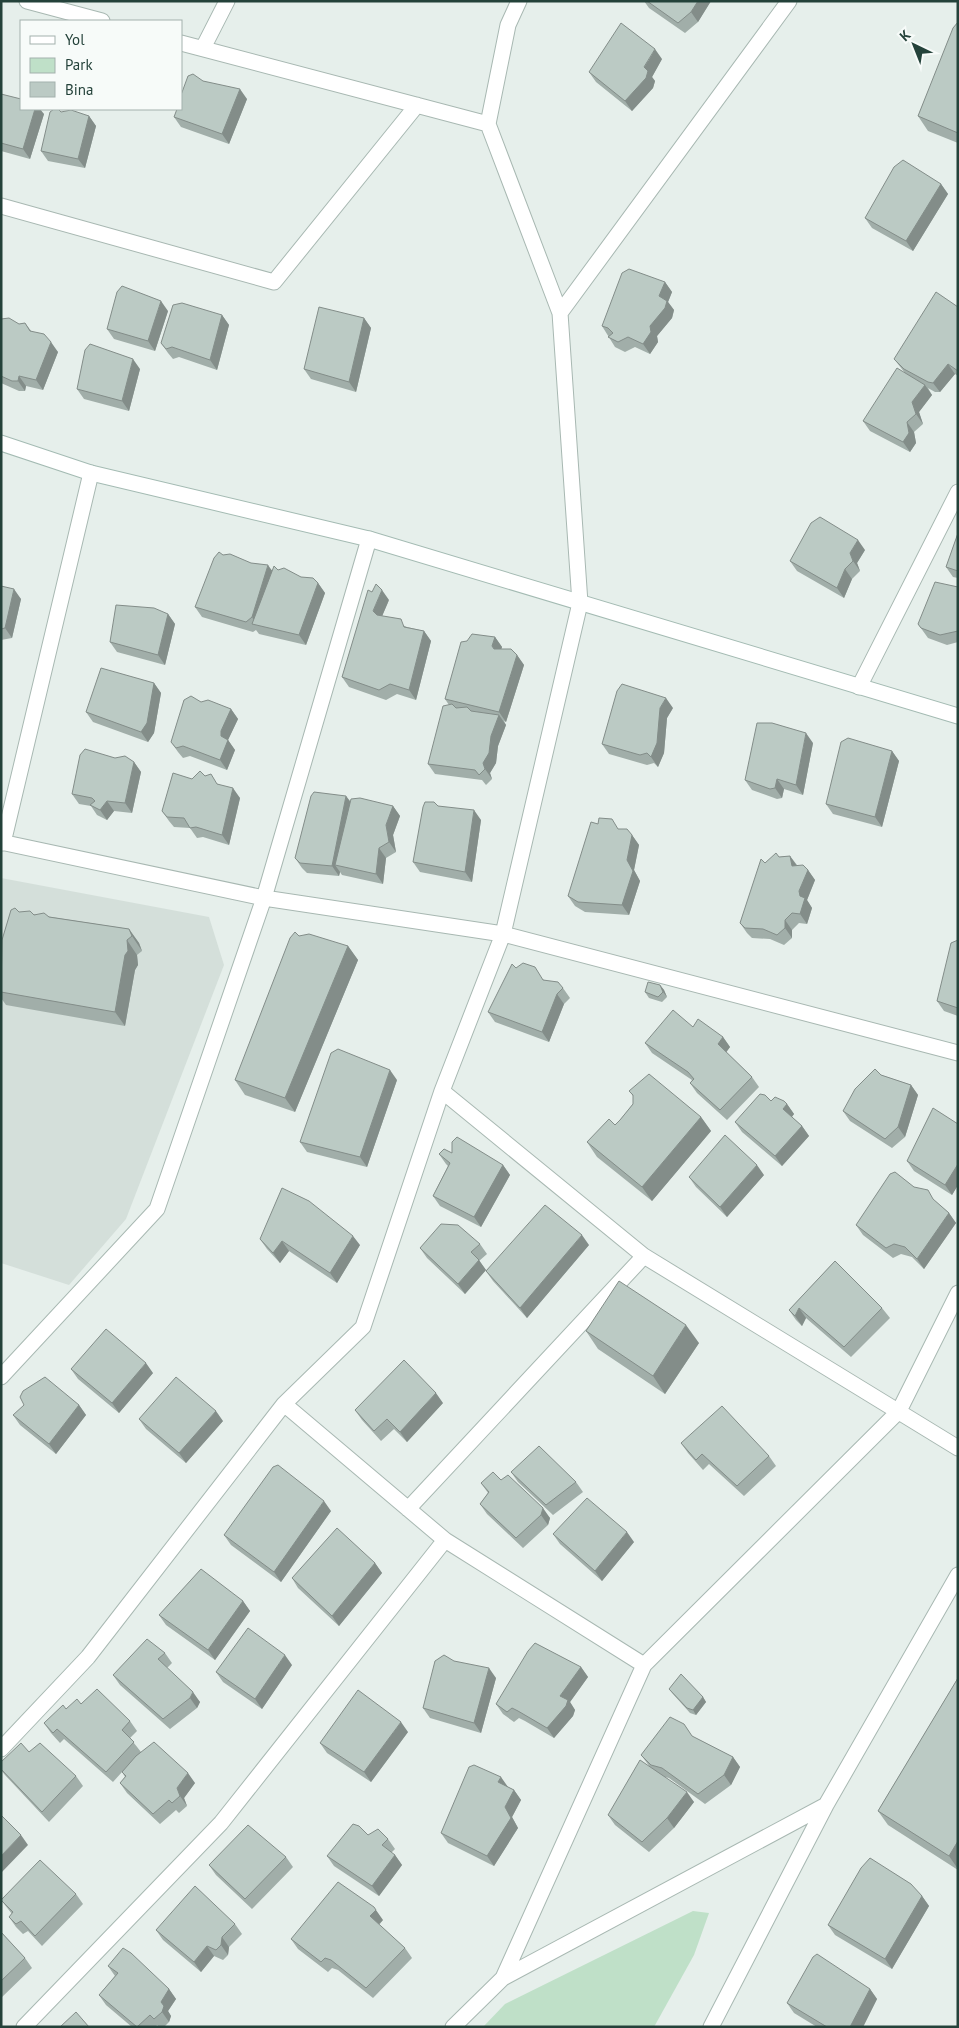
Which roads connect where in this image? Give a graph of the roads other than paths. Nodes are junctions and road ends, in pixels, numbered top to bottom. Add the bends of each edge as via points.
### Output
1 (27, 1) edge
2 (227, 1) edge
3 (519, 1) edge
4 (789, 1) edge
5 (98, 20) edge
6 (182, 42) edge
7 (203, 48) junction
8 (416, 105) junction
9 (488, 124) junction
10 (1, 206) edge
11 (560, 313) junction
12 (1, 443) edge
13 (90, 473) junction
14 (958, 492) edge
15 (369, 540) junction
16 (580, 603) junction
17 (860, 687) junction
18 (958, 716) edge
19 (2, 842) edge
20 (264, 898) junction
21 (503, 934) junction
22 (958, 1053) edge
23 (442, 1092) junction
24 (644, 1256) junction
25 (958, 1293) edge
26 (1, 1377) edge
27 (284, 1404) junction
28 (899, 1411) junction
29 (958, 1448) edge
30 (408, 1509) junction
31 (445, 1540) junction
32 (958, 1575) edge
33 (644, 1665) junction
34 (1, 1749) edge
35 (826, 1805) junction
36 (502, 1978) junction
37 (24, 2027) edge
38 (452, 2027) edge
39 (711, 2027) edge

1 - 5 street
2 - 7 street
3 - 9 street via 508,25
4 - 11 street
6 - 7 street
7 - 8 street
8 - 9 street
8 - 10 street via 274,282
9 - 11 street
11 - 16 street
12 - 13 street
13 - 15 street
13 - 19 street
14 - 17 street
15 - 16 street
15 - 20 street
16 - 17 street
16 - 21 street
17 - 18 street
19 - 20 street
20 - 21 street
20 - 26 street via 157,1209
21 - 22 street
21 - 23 street
23 - 24 street
23 - 27 street via 363,1327
24 - 28 street
24 - 30 street
25 - 28 street
27 - 30 street
27 - 34 street via 88,1657
28 - 29 street
28 - 33 street
30 - 31 street
31 - 33 street
31 - 37 street via 221,1823
32 - 35 street
33 - 36 street
35 - 36 street
35 - 39 street
36 - 38 street

